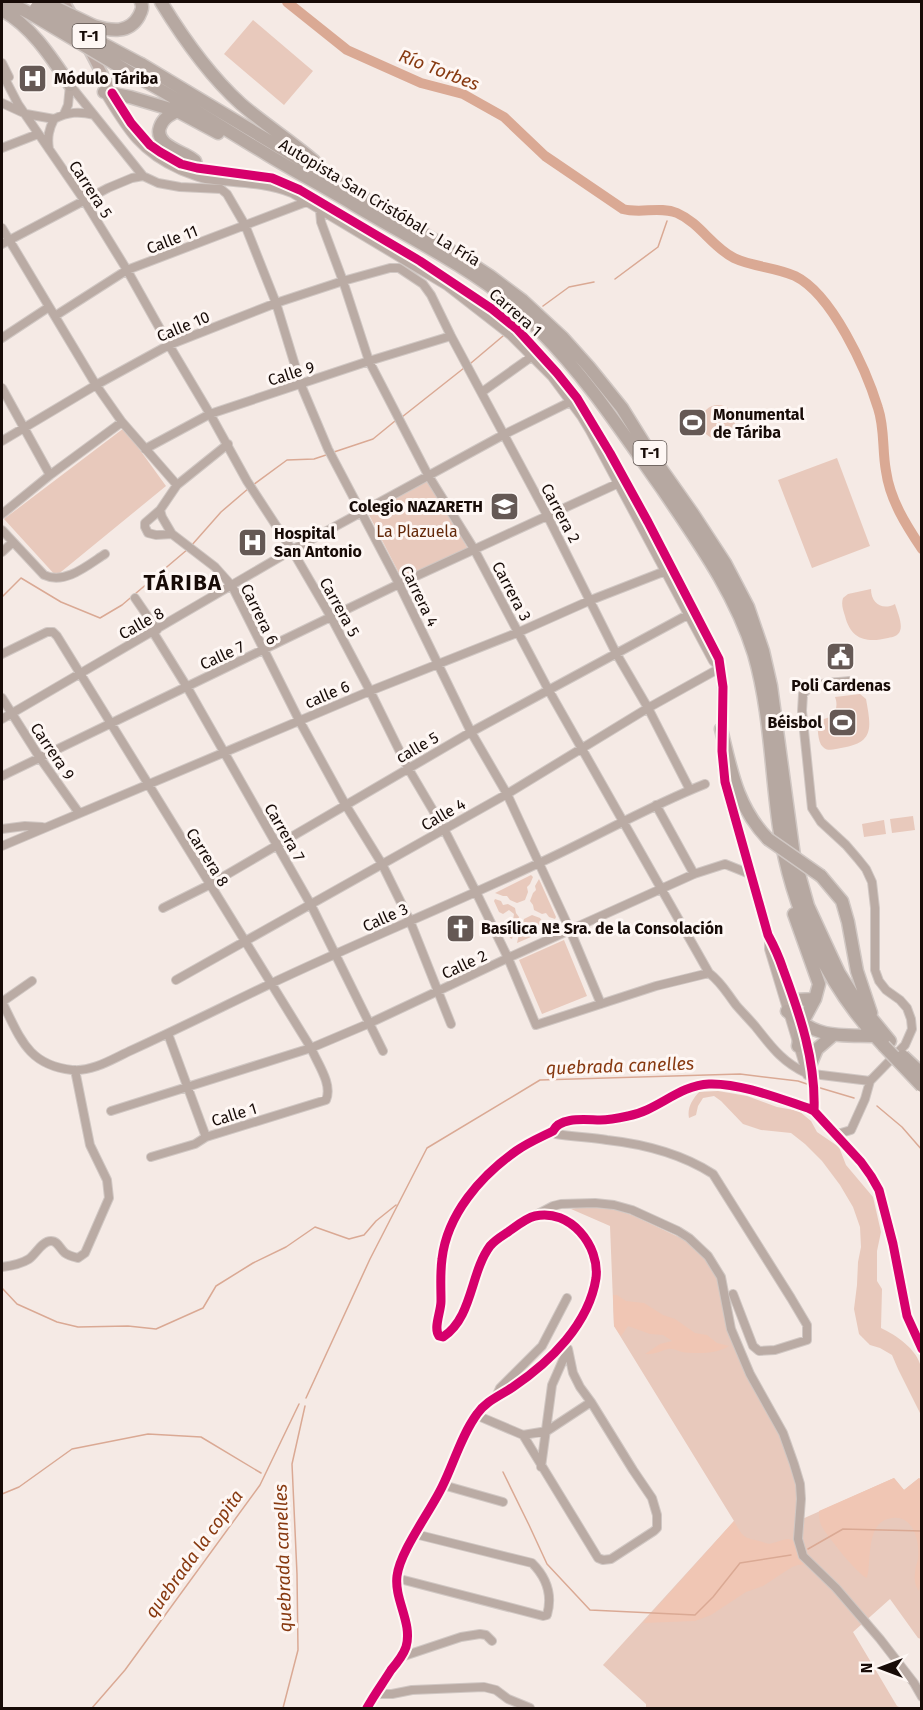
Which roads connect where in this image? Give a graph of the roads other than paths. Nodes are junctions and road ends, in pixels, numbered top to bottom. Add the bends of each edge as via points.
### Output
1 (8, 2) edge
2 (25, 2) edge
3 (57, 2) edge
4 (64, 2) edge
5 (141, 2) edge
6 (161, 2) edge
7 (38, 8) edge
8 (2, 10) edge
9 (2, 63) edge
10 (2, 74) edge
11 (70, 85) junction
12 (108, 92) junction
13 (2, 103) edge
14 (177, 111) junction
15 (26, 114) junction
16 (64, 114) junction
17 (94, 115) junction
18 (54, 119) junction
19 (38, 134) junction
20 (2, 148) edge
21 (49, 150) junction
22 (270, 156) junction
23 (196, 168) junction
24 (143, 176) junction
25 (345, 187) junction
26 (84, 200) junction
27 (306, 202) junction
28 (320, 211) junction
29 (245, 225) junction
30 (2, 228) edge
31 (5, 241) edge
32 (390, 268) joint
33 (127, 270) junction
34 (344, 281) junction
35 (276, 303) junction
36 (49, 306) junction
37 (55, 316) junction
38 (451, 336) junction
39 (2, 338) edge
40 (169, 345) junction
41 (535, 354) junction
42 (369, 361) junction
43 (96, 385) junction
44 (301, 385) junction
45 (2, 388) edge
46 (482, 392) junction
47 (573, 400) junction
48 (210, 414) junction
49 (122, 422) junction
50 (23, 428) junction
51 (503, 435) junction
52 (2, 441) edge
53 (228, 444) junction
54 (145, 449) junction
55 (50, 475) junction
56 (428, 476) junction
57 (621, 482) junction
58 (177, 485) junction
59 (160, 510) junction
60 (362, 513) junction
61 (2, 514) edge
62 (547, 516) junction
63 (2, 531) edge
64 (172, 534) junction
65 (13, 542) junction
66 (474, 549) junction
67 (292, 550) junction
68 (2, 552) edge
69 (105, 554) dead end
70 (668, 570) junction
71 (399, 584) junction
72 (232, 586) junction
73 (135, 598) dead end
74 (591, 600) junction
75 (691, 612) junction
76 (331, 617) junction
77 (155, 631) junction
78 (519, 632) junction
79 (263, 650) junction
80 (616, 653) junction
81 (2, 654) edge
82 (437, 663) junction
83 (720, 668) junction
84 (81, 674) junction
85 (849, 681) dead end
86 (187, 687) junction
87 (548, 689) junction
88 (370, 690) junction
89 (2, 698) edge
90 (648, 708) junction
91 (4, 717) edge
92 (299, 720) junction
93 (110, 724) junction
94 (721, 729) junction
95 (471, 732) junction
96 (581, 748) junction
97 (224, 752) junction
98 (40, 758) junction
99 (408, 768) junction
100 (2, 776) edge
101 (147, 784) junction
102 (705, 784) dead end
103 (690, 790) junction
104 (507, 794) junction
105 (345, 804) junction
106 (656, 805) junction
107 (777, 810) junction
108 (79, 813) junction
109 (624, 821) junction
110 (44, 828) junction
111 (2, 829) edge
112 (444, 829) junction
113 (277, 844) junction
114 (2, 846) edge
115 (540, 863) junction
116 (382, 864) junction
117 (694, 874) junction
118 (750, 874) junction
119 (209, 885) junction
120 (662, 888) junction
121 (476, 892) junction
122 (311, 905) junction
123 (163, 908) dead end
124 (410, 921) junction
125 (570, 930) junction
126 (768, 935) junction
127 (244, 942) junction
128 (337, 954) junction
129 (508, 958) junction
130 (709, 972) junction
131 (176, 980) dead end
132 (32, 981) dead end
133 (271, 984) junction
134 (439, 990) junction
135 (815, 999) junction
136 (795, 1000) junction
137 (2, 1002) edge
138 (602, 1004) junction
139 (788, 1011) junction
140 (370, 1023) junction
141 (802, 1023) junction
142 (874, 1023) junction
143 (451, 1024) dead end
144 (168, 1034) junction
145 (832, 1036) junction
146 (874, 1036) junction
147 (887, 1043) junction
148 (798, 1046) junction
149 (311, 1048) junction
150 (383, 1051) dead end
151 (75, 1070) junction
152 (810, 1073) junction
153 (921, 1074) edge
154 (870, 1081) junction
155 (921, 1086) edge
156 (187, 1088) junction
157 (326, 1100) joint
158 (811, 1109) junction
159 (111, 1111) dead end
160 (553, 1131) junction
161 (833, 1133) junction
162 (206, 1137) junction
163 (151, 1157) dead end
164 (535, 1216) junction
165 (2, 1267) edge
166 (733, 1294) dead end
167 (567, 1298) dead end
168 (570, 1334) junction
169 (568, 1349) junction
170 (921, 1349) edge
171 (495, 1398) junction
172 (591, 1402) junction
173 (476, 1415) junction
174 (547, 1431) junction
175 (523, 1436) junction
176 (541, 1467) junction
177 (443, 1485) junction
178 (503, 1502) dead end
179 (415, 1534) junction
180 (396, 1578) junction
181 (492, 1641) dead end
182 (401, 1657) junction
183 (374, 1694) junction
184 (921, 1697) edge
185 (367, 1708) edge
186 (530, 1708) edge

1 - 7 highway, Autopista San Cristóbal - La Fría / T-1
2 - 7 highway, Autopista San Cristóbal - La Fría / T-1
3 - 12 main road
4 - 12 main road, Carrera 1
5 - 7 highway, bridge via 135,23 110,31
6 - 25 highway via 227,91
7 - 22 highway, Autopista San Cristóbal - La Fría / T-1, bridge via 134,75
7 - 25 highway, Autopista San Cristóbal - La Fría / T-1, bridge via 141,64
8 - 11 highway via 27,28
9 - 15 street
10 - 15 street
11 - 16 street
11 - 17 street
12 - 14 highway
12 - 23 street, Carrera 1 via 150,145 169,158
12 - 27 street, Carrera 1 via 128,131 165,163 203,178 277,187
13 - 15 street
14 - 22 highway
14 - 23 highway via 165,118 160,136 195,161
15 - 18 street
15 - 19 street, Carrera 5
16 - 17 street
16 - 18 street
17 - 24 street
18 - 21 street via 49,129
19 - 20 street
19 - 21 street, Carrera 5
21 - 26 street, Carrera 5
22 - 107 highway, Autopista San Cristóbal - La Fría / T-1 via 449,260 514,304 597,395 715,567 736,608 762,688
23 - 41 street, Carrera 1 via 272,178 300,190 483,302 517,329
24 - 26 street
24 - 29 street, Carrera 4 via 180,187 221,189
25 - 142 highway, Autopista San Cristóbal - La Fría / T-1 via 490,276 563,338 622,408 725,563 748,607 764,651 794,855 808,906 839,973
26 - 31 street
26 - 33 street, Carrera 5
27 - 28 street, Carrera 1
27 - 29 street, Calle 11
28 - 34 street, Carrera 3
28 - 41 street, Carrera 1 via 447,286
29 - 33 street, Calle 11
29 - 35 street, Carrera 4
30 - 31 street
31 - 36 street
32 - 34 street, Calle 10
32 - 38 street, Carrera 2 via 399,268 423,284
33 - 37 street, Calle 11
33 - 40 street, Carrera 5
34 - 35 street, Calle 10
34 - 42 street, Carrera 3
35 - 40 street, Calle 10
35 - 44 street, Carrera 4
36 - 37 street
36 - 39 street
37 - 43 street
38 - 42 street, Calle 9
38 - 46 street, Carrera 2
40 - 43 street, Calle 10
40 - 48 street, Carrera 5
41 - 46 street
41 - 47 street, Carrera 1
42 - 44 street, Calle 9
42 - 56 street, Carrera 3
43 - 49 street
43 - 50 street, Calle 10
44 - 48 street, Calle 9
44 - 60 street, Carrera 4 via 328,449
45 - 50 street
46 - 51 street, Carrera 2
47 - 51 street, Calle 8
47 - 57 street, Carrera 1
48 - 53 street, Carrera 5
48 - 54 street, Calle 9
49 - 54 street
49 - 55 street
50 - 52 street, Calle 10
50 - 55 street
51 - 56 street, Calle 8
51 - 62 street, Carrera 2
53 - 58 street
53 - 67 street, Carrera 5 via 252,490
54 - 58 street
55 - 61 street
56 - 60 street, Calle 8
56 - 66 street, Carrera 3
57 - 62 street, Calle 7
57 - 70 street, Carrera 1
58 - 59 street
59 - 64 street, Carrera 6
59 - 64 street via 145,523 148,533
60 - 67 street, Calle 8
60 - 71 street, Carrera 4
62 - 66 street, Calle 7
62 - 74 street, Carrera 2
63 - 65 street
64 - 72 street, Carrera 6 via 215,567
65 - 68 street
65 - 69 street via 50,578 78,571
66 - 71 street, Calle 7
66 - 78 street, Carrera 3
67 - 72 street, Calle 8
67 - 76 street, Carrera 5
70 - 74 street, calle 6
70 - 75 street, Carrera 1
71 - 76 street, Calle 7
71 - 82 street, Carrera 4
72 - 77 street, Calle 8
72 - 79 street, Carrera 6
73 - 77 street, Carrera 7
74 - 78 street, calle 6
74 - 80 street, Carrera 2
75 - 80 street, calle 5
75 - 83 street, Carrera 1
76 - 79 street, Calle 7
76 - 88 street, Carrera 5
77 - 84 street, Calle 8
77 - 86 street, Carrera 7
78 - 82 street, calle 6
78 - 87 street, Carrera 3
79 - 86 street, Calle 7
79 - 92 street, Carrera 6
80 - 87 street, calle 5
80 - 90 street, Carrera 2
81 - 84 street, Carrera 8 via 52,632
82 - 88 street, calle 6
82 - 95 street, Carrera 4
83 - 90 street, Calle 4
83 - 94 street, Carrera 1
84 - 91 street, Calle 8
84 - 93 street, Carrera 8
85 - 154 street via 807,689 802,694 802,711 812,808 866,869 875,908 875,970 879,981 900,999 911,1019 912,1029 905,1045
86 - 93 street, Calle 7
86 - 97 street, Carrera 7
87 - 95 street, calle 5
87 - 96 street, Carrera 3
88 - 92 street, calle 6
88 - 99 street, Carrera 5
89 - 91 street, Carrera 9
90 - 96 street, Calle 4
90 - 103 street, Carrera 2
91 - 98 street, Carrera 9
92 - 97 street, calle 6
92 - 105 street, Carrera 6
93 - 98 street, Calle 7
93 - 101 street, Carrera 8
94 - 118 street, Carrera 1 via 724,782
94 - 142 highway, bridge via 745,810 756,827 821,876 842,901 857,971
95 - 99 street, calle 5
95 - 104 street, Carrera 4
96 - 104 street, Calle 4
96 - 109 street, Carrera 3
97 - 101 street, calle 6
97 - 113 street, Carrera 7
98 - 100 street, Calle 7
98 - 108 street, Carrera 9
99 - 105 street, calle 5
99 - 112 street, Carrera 5
101 - 108 street, calle 6
101 - 119 street, Carrera 8
102 - 103 street, Calle 3
103 - 106 street, Calle 3
104 - 112 street, Calle 4
104 - 115 street, Carrera 4
105 - 113 street, calle 5
105 - 116 street, Carrera 6
106 - 109 street, Calle 3
106 - 117 street
107 - 135 highway via 782,869 819,984
107 - 146 highway, Autopista San Cristóbal - La Fría / T-1 via 792,883 812,939 851,1008
108 - 110 street, calle 6
109 - 115 street, Calle 3
109 - 120 street, Carrera 3
110 - 111 street
110 - 114 street, calle 6
112 - 116 street, Calle 4
112 - 121 street, Carrera 5
113 - 119 street, calle 5
113 - 122 street, Carrera 7
115 - 121 street, Calle 3
115 - 125 street, Carrera 4
116 - 122 street, Calle 4
116 - 124 street, Carrera 6
117 - 118 street, Calle 2 via 725,864
117 - 120 street, Calle 2
118 - 126 street, Carrera 1
119 - 123 street, calle 5
119 - 127 street, Carrera 8
120 - 125 street, Calle 2
120 - 130 street, Carrera 3
121 - 124 street, Calle 3
121 - 129 street, Carrera 5
122 - 127 street, Calle 4
122 - 128 street, Carrera 7
124 - 128 street, Calle 3
124 - 134 street, Carrera 6
125 - 129 street, Calle 2
125 - 138 street, Carrera 4
126 - 136 street
126 - 139 street
127 - 131 street, Calle 4
127 - 133 street, Carrera 8
128 - 133 street, Calle 3
128 - 140 street, Carrera 7
129 - 134 street, Calle 2
129 - 138 street, Carrera 5 via 536,1025
130 - 138 street
130 - 152 street, Carrera 3 via 722,983 775,1052 799,1070
132 - 137 street
133 - 144 street, Calle 3
133 - 149 street, Carrera 8
134 - 140 street, Calle 2
134 - 143 street, Carrera 6
135 - 136 highway
135 - 141 highway
136 - 141 street
137 - 151 street via 24,1044 37,1058
139 - 141 highway
139 - 148 street
140 - 149 street, Calle 2
140 - 150 street, Carrera 7
141 - 145 highway
141 - 148 highway
141 - 152 street
142 - 147 highway, Autopista San Cristóbal - La Fría / T-1
144 - 151 street, Calle 3 via 91,1068
144 - 156 street
145 - 146 highway
145 - 152 highway via 818,1049
146 - 147 highway, Autopista San Cristóbal - La Fría / T-1
147 - 153 highway, Autopista San Cristóbal - La Fría / T-1, bridge
147 - 155 highway, Autopista San Cristóbal - La Fría / T-1, bridge
148 - 152 street
149 - 156 street, Calle 2
149 - 157 street, Carrera 8 via 328,1085
151 - 165 street via 90,1145 107,1180 109,1198 85,1253 78,1258 51,1241 29,1259
152 - 154 street
152 - 158 street
154 - 161 street via 851,1130
156 - 159 street, Calle 2
156 - 162 street
157 - 162 street, Calle 1
158 - 160 street via 758,1092 708,1084 690,1088 648,1111 600,1120 573,1120 555,1126
158 - 161 street
160 - 164 street via 495,1167 459,1210 442,1256 441,1307 436,1327 439,1336 450,1332 459,1321 492,1244
160 - 166 street via 673,1155 713,1174 807,1325 807,1340 759,1351 753,1346
161 - 170 street via 861,1162 879,1190 907,1316
162 - 163 street, Calle 1
164 - 168 street via 556,1217 578,1229 596,1261 592,1295
164 - 184 street via 561,1204 614,1205 678,1231 708,1256 721,1277 731,1329 750,1374 783,1433 794,1464 800,1484 798,1539 803,1556 880,1639
167 - 171 street via 542,1346
168 - 169 street
168 - 171 street via 528,1376
169 - 172 street via 573,1373
169 - 174 street via 552,1385
171 - 173 street
172 - 174 street
172 - 176 street via 652,1498 657,1528 610,1559 598,1558
173 - 175 street
173 - 177 street
174 - 175 street
174 - 176 street
175 - 176 street
177 - 178 street
177 - 179 street
179 - 180 street
179 - 180 street via 532,1563 548,1588 547,1615
180 - 182 street via 407,1635
181 - 182 street via 486,1635 468,1635
182 - 183 street
183 - 185 street
183 - 186 street via 484,1687

